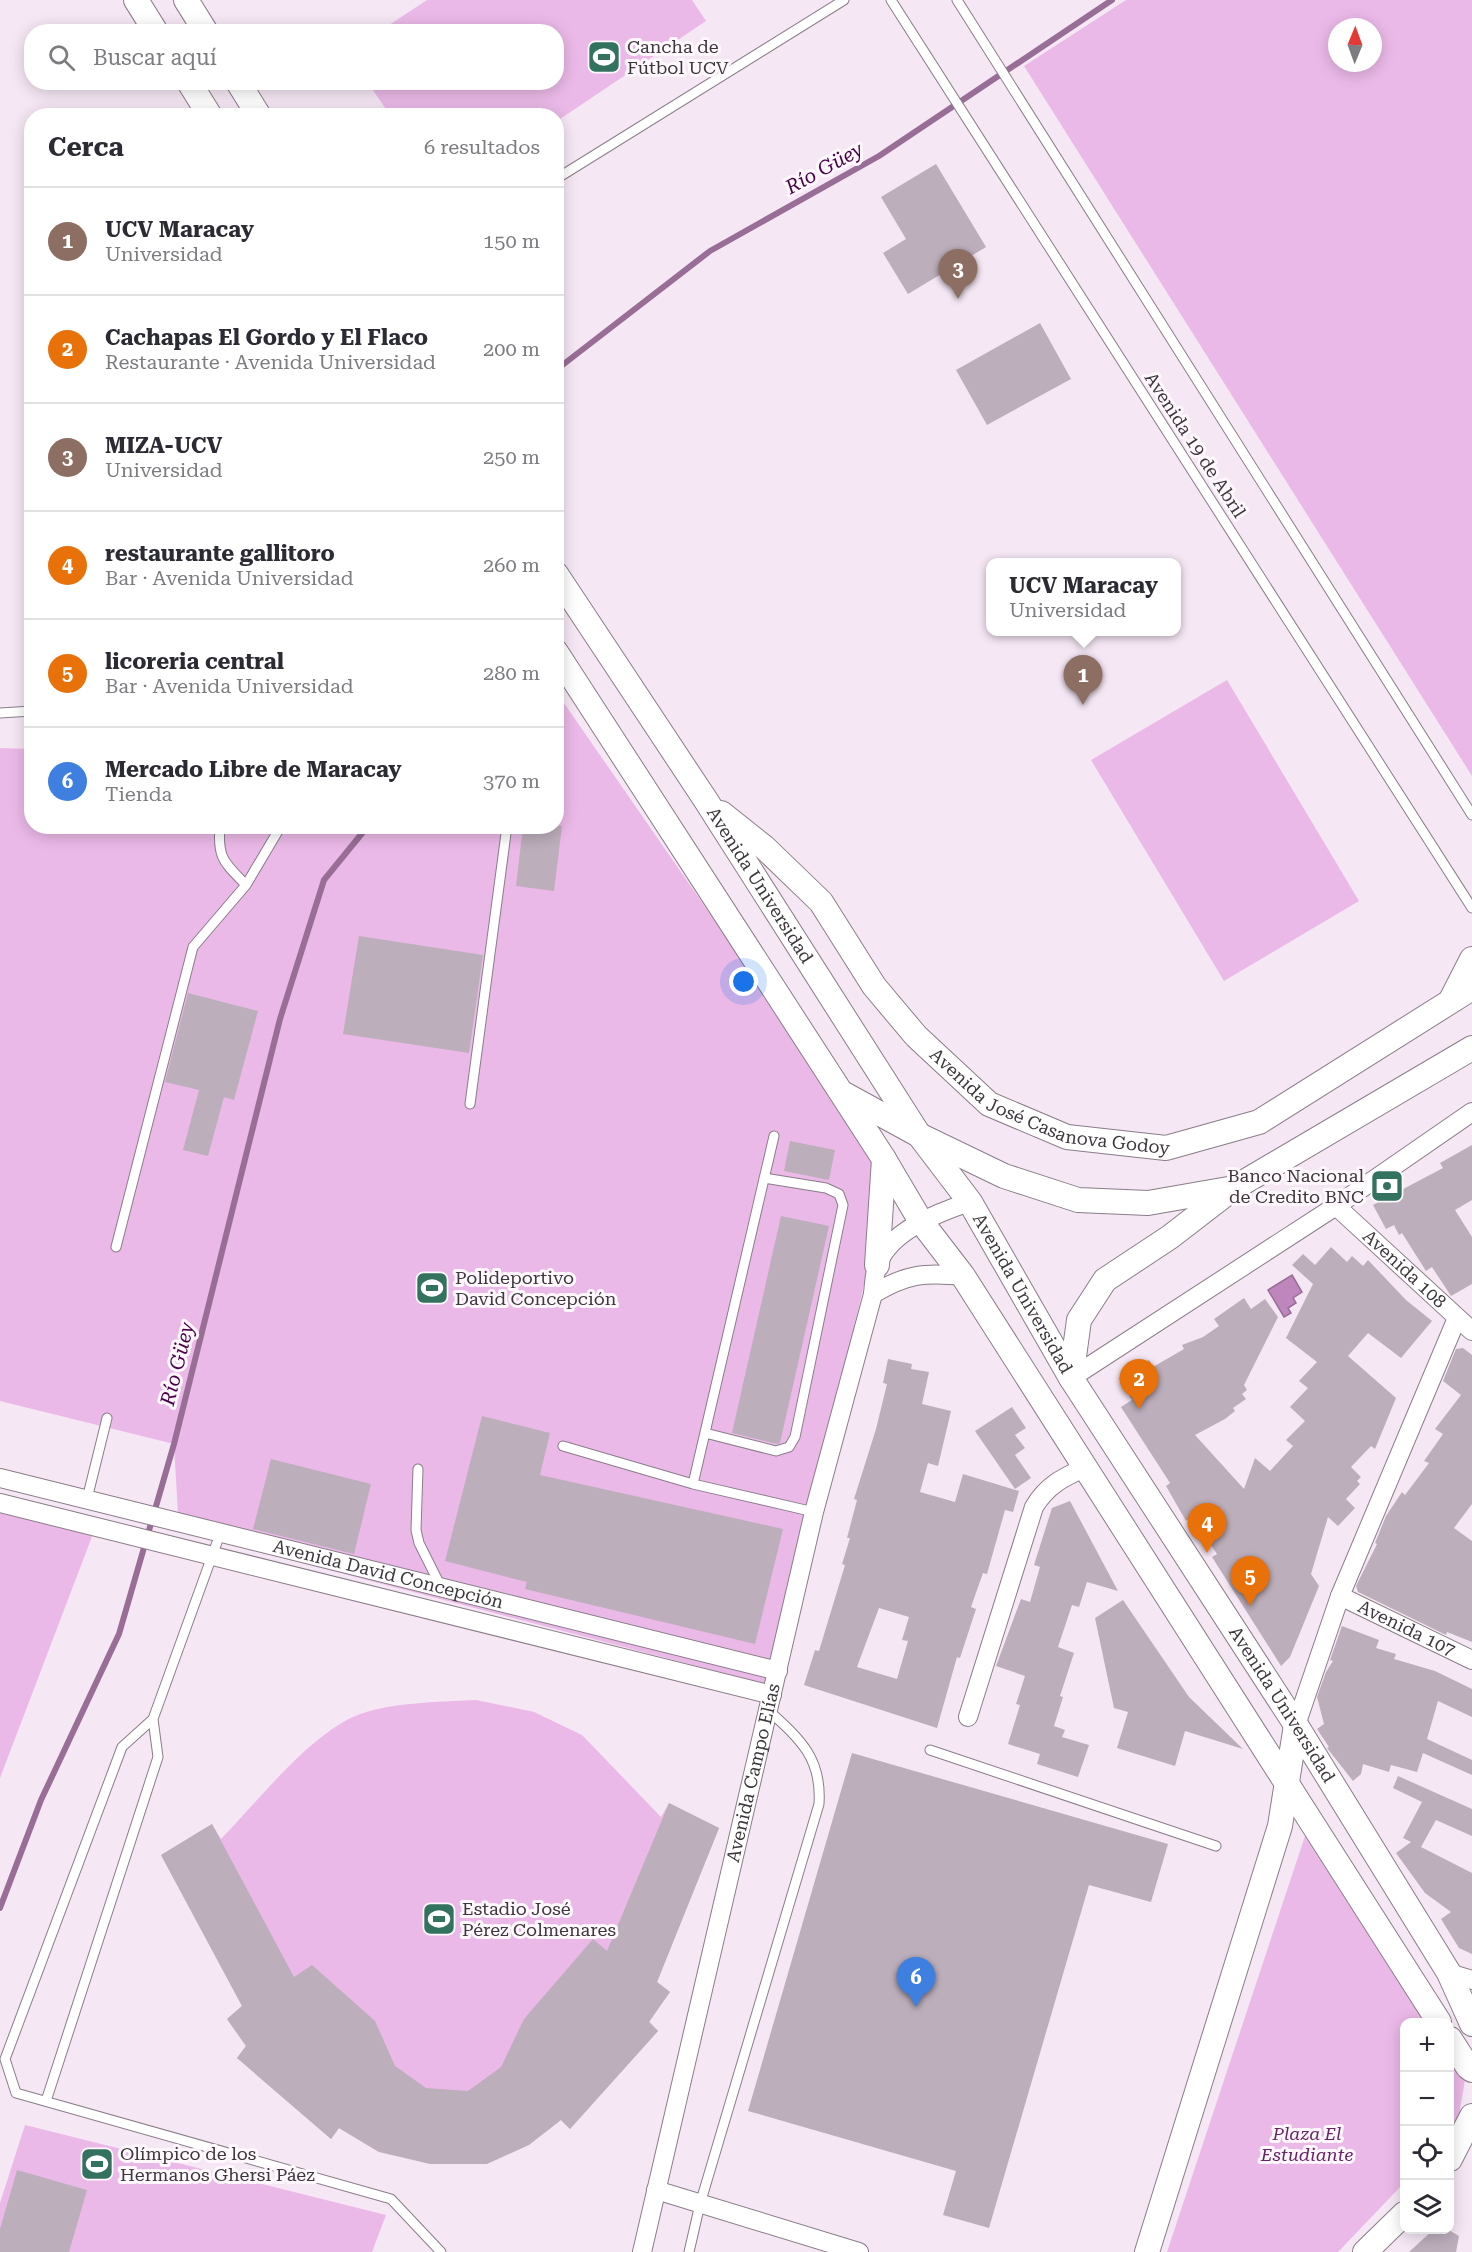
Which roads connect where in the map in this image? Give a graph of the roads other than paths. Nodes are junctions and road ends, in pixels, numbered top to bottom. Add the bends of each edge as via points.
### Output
1 (136, 0) edge
2 (186, 0) edge
3 (844, 0) edge
4 (891, 0) edge
5 (957, 0) edge
6 (151, 24) edge
7 (201, 24) edge
8 (194, 90) edge
9 (243, 90) edge
10 (205, 108) edge
11 (254, 108) edge
12 (564, 174) edge
13 (564, 586) edge
14 (564, 664) edge
15 (24, 712) edge
16 (0, 713) edge
17 (705, 799) junction
18 (1472, 815) edge
19 (220, 834) edge
20 (276, 834) edge
21 (506, 834) edge
22 (246, 885) junction
23 (1472, 908) edge
24 (1472, 959) edge
25 (1472, 988) edge
26 (1451, 1000) junction
27 (1472, 1048) edge
28 (842, 1093) junction
29 (470, 1104) dead end
30 (1472, 1112) edge
31 (919, 1135) junction
32 (774, 1136) dead end
33 (884, 1159) junction
34 (764, 1178) junction
35 (1234, 1188) junction
36 (970, 1202) junction
37 (1336, 1206) junction
38 (920, 1220) junction
39 (116, 1247) dead end
40 (877, 1265) junction
41 (963, 1276) junction
42 (873, 1294) junction
43 (1457, 1318) junction
44 (1472, 1331) edge
45 (1071, 1378) junction
46 (106, 1418) dead end
47 (705, 1433) junction
48 (563, 1446) dead end
49 (1086, 1467) junction
50 (417, 1469) dead end
51 (0, 1478) edge
52 (693, 1484) junction
53 (87, 1499) junction
54 (0, 1503) edge
55 (814, 1512) junction
56 (220, 1534) junction
57 (212, 1554) junction
58 (442, 1588) junction
59 (1340, 1596) junction
60 (1472, 1660) edge
61 (778, 1671) junction
62 (770, 1702) junction
63 (968, 1717) dead end
64 (153, 1719) junction
65 (1296, 1725) junction
66 (930, 1750) dead end
67 (1287, 1785) junction
68 (1216, 1846) dead end
69 (1449, 1972) junction
70 (1472, 1980) edge
71 (1436, 2018) edge
72 (1472, 2024) edge
73 (1454, 2046) edge
74 (1472, 2070) edge
75 (46, 2101) junction
76 (1472, 2116) edge
77 (1454, 2150) edge
78 (656, 2190) junction
79 (700, 2204) junction
80 (1400, 2218) edge
81 (441, 2252) edge
82 (642, 2252) edge
83 (689, 2252) edge
84 (859, 2252) edge
85 (1146, 2252) edge
86 (1365, 2252) edge

1 - 6 street
2 - 7 street
3 - 12 lane
4 - 23 lane, Avenida 19 de Abril
5 - 18 lane, Avenida 19 de Abril
8 - 10 street
9 - 11 street
13 - 17 street, Avenida Universidad
14 - 28 street, Avenida Universidad
15 - 16 lane
17 - 26 street, Avenida José Casanova Godoy via 765,848 821,902 874,986 916,1036 989,1104 1067,1137 1166,1148 1259,1122
17 - 31 street, Avenida Universidad
19 - 22 lane via 222,860
20 - 22 lane
21 - 29 lane
22 - 39 lane via 193,947
24 - 26 street
25 - 26 street, Avenida José Casanova Godoy
27 - 35 street
28 - 31 street
28 - 33 street, Avenida Universidad
30 - 37 street
31 - 35 street via 1004,1176 1078,1200 1148,1203
31 - 36 street, Avenida Universidad
32 - 34 lane
33 - 38 street, Avenida Universidad
33 - 40 street
34 - 47 lane
34 - 47 lane via 826,1188 839,1194 843,1205 795,1437 789,1447 776,1451
35 - 45 street via 1170,1238 1105,1280 1079,1320
36 - 38 street
36 - 45 street, Avenida Universidad
37 - 43 street, Avenida 108
37 - 45 street
38 - 40 street via 887,1250
38 - 41 street, Avenida Universidad
40 - 42 street, Avenida Campo Elías
41 - 42 street via 910,1276
41 - 49 street, Avenida Universidad
42 - 55 street, Avenida Campo Elías
43 - 44 street, Avenida 108
43 - 59 street
45 - 65 street, Avenida Universidad
46 - 53 lane
47 - 52 lane
48 - 52 lane
49 - 63 street via 1056,1481 1034,1507
49 - 67 street, Avenida Universidad
50 - 58 lane via 416,1530
51 - 53 street, Avenida David Concepción
52 - 55 lane
53 - 56 street, Avenida David Concepción
54 - 57 street, Avenida David Concepción
55 - 61 street, Avenida Campo Elías
56 - 57 lane
56 - 58 street, Avenida David Concepción
57 - 62 street, Avenida David Concepción
57 - 64 lane
58 - 61 street, Avenida David Concepción
59 - 60 street, Avenida 107
59 - 65 street
61 - 62 street, Avenida Campo Elías
62 - 78 street, Avenida Campo Elías
62 - 79 lane via 817,1767 819,1804
64 - 75 lane via 158,1757
64 - 75 lane via 122,1747 5,2059 16,2093
65 - 67 street
65 - 69 street, Avenida Universidad
66 - 68 lane
67 - 71 street, Avenida Universidad
67 - 85 street via 1280,1826
69 - 70 street
69 - 72 street, Avenida Universidad
73 - 74 street
75 - 81 lane via 391,2199
76 - 77 street
78 - 79 street
78 - 82 street, Avenida Campo Elías
79 - 83 lane
79 - 84 street
80 - 86 street

